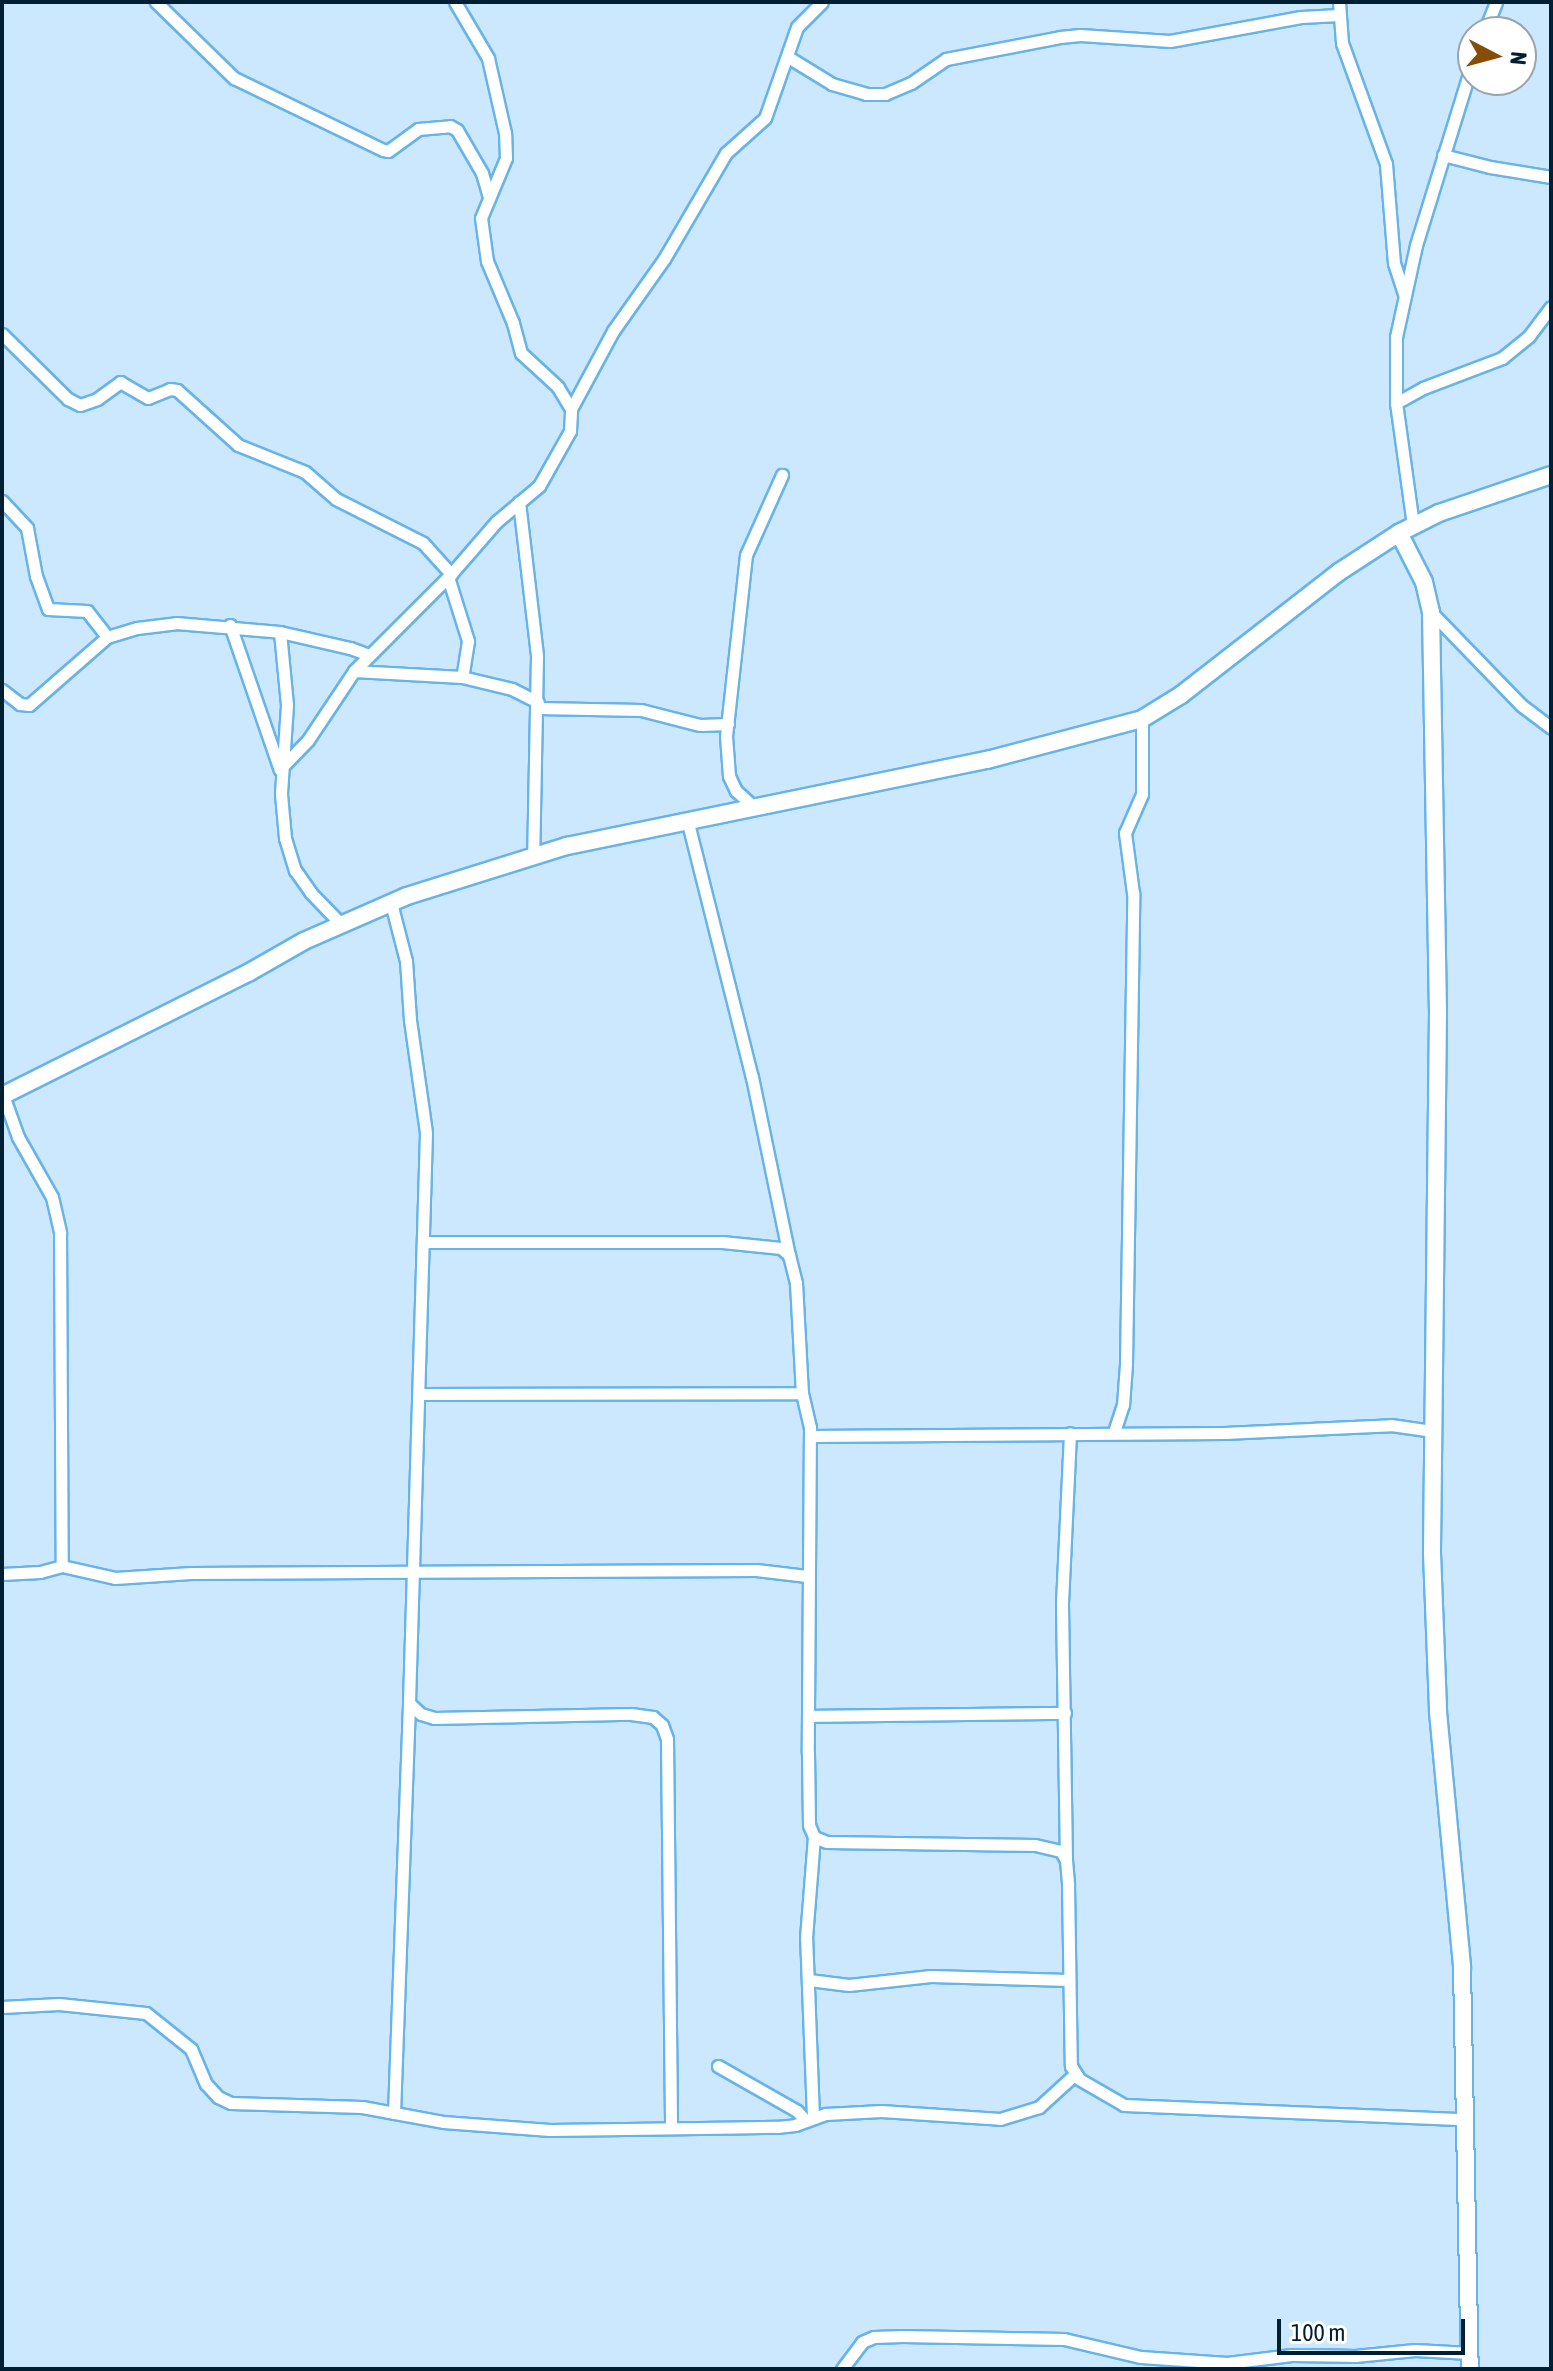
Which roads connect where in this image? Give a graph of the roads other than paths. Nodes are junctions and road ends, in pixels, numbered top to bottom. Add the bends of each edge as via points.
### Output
1 (156, 2) edge
2 (455, 2) edge
3 (822, 2) edge
4 (1339, 2) edge
5 (1339, 15) junction
6 (788, 57) junction
7 (1462, 96) edge
8 (1443, 155) junction
9 (1551, 177) edge
10 (489, 197) junction
11 (1404, 294) junction
12 (1551, 307) edge
13 (2, 334) edge
14 (1396, 403) junction
15 (571, 409) junction
16 (782, 475) dead end
17 (1551, 475) edge
18 (2, 501) edge
19 (519, 502) junction
20 (1406, 529) junction
21 (450, 575) junction
22 (1431, 612) junction
23 (230, 625) junction
24 (280, 632) junction
25 (107, 637) junction
26 (369, 655) junction
27 (354, 671) junction
28 (462, 677) junction
29 (2, 690) edge
30 (538, 705) junction
31 (1142, 719) junction
32 (728, 724) junction
33 (1551, 728) edge
34 (282, 771) junction
35 (754, 807) junction
36 (688, 823) junction
37 (533, 857) junction
38 (391, 903) junction
39 (342, 925) junction
40 (2, 1096) edge
41 (423, 1242) junction
42 (789, 1255) junction
43 (802, 1393) junction
44 (420, 1394) junction
45 (1432, 1431) junction
46 (1114, 1432) junction
47 (1070, 1433) junction
48 (810, 1436) junction
49 (62, 1566) junction
50 (414, 1572) junction
51 (2, 1574) edge
52 (807, 1576) junction
53 (409, 1703) junction
54 (1065, 1713) junction
55 (808, 1716) junction
56 (814, 1837) junction
57 (1066, 1860) junction
58 (809, 1980) junction
59 (1068, 1980) junction
60 (2, 2007) edge
61 (718, 2066) dead end
62 (1074, 2075) junction
63 (394, 2113) junction
64 (810, 2119) junction
65 (1464, 2119) junction
66 (671, 2128) junction
67 (1470, 2361) edge
68 (1141, 2363) edge
69 (842, 2369) edge

1 - 10 street via 234,78 383,150 418,129 457,130
2 - 10 street via 488,58 505,133 506,158
3 - 6 street via 797,27
4 - 5 street
5 - 6 street via 1301,17 1199,39 1060,37 946,59 885,94 832,84
5 - 11 street via 1342,43 1386,164 1394,263
6 - 15 street via 765,118 726,153 664,259 613,331
7 - 8 street
8 - 9 street
8 - 11 street
10 - 15 street via 481,238 521,353 558,387
11 - 14 street via 1396,337
12 - 14 street via 1529,336 1502,358
13 - 21 street via 80,405 120,382 148,398 177,390 238,445 305,472 336,499 423,543
14 - 20 street
15 - 19 street via 570,431 552,467
16 - 32 street via 746,555
17 - 20 street
18 - 25 street via 27,528 48,609 87,611
19 - 21 street
19 - 30 street via 532,596
20 - 22 street
20 - 31 street via 1339,572 1181,695
21 - 26 street
21 - 28 street via 468,641
22 - 33 street via 1521,705
22 - 45 street via 1438,1013
23 - 24 street
23 - 25 street via 176,623
23 - 34 street
24 - 26 street
24 - 34 street via 287,705
25 - 29 street via 36,701 20,704
26 - 27 street
27 - 28 street
27 - 34 street
28 - 30 street via 512,689
30 - 32 street via 641,710 700,725
30 - 37 street
31 - 35 street via 987,760
31 - 46 street via 1142,794 1125,833 1133,893 1126,1364 1123,1405
32 - 35 street via 729,776
34 - 39 street via 289,857 311,893
35 - 36 street
36 - 37 street
36 - 42 street via 752,1077
37 - 38 street
38 - 39 street
38 - 41 street via 406,961 425,1112
39 - 40 street
40 - 49 street via 52,1197 60,1233
41 - 42 street via 722,1242 781,1248
41 - 44 street
42 - 43 street via 796,1283
43 - 44 street
43 - 48 street
44 - 50 street
45 - 46 street via 1391,1425
45 - 65 street via 1438,1712 1462,1967
46 - 47 street
47 - 48 street
47 - 54 street via 1062,1603
48 - 52 street
49 - 50 street via 115,1578
49 - 51 street
50 - 52 street via 756,1570
50 - 53 street
52 - 55 street
53 - 63 street
53 - 66 street via 434,1718 631,1714 653,1717 662,1725 667,1739
54 - 55 street
54 - 57 street
55 - 56 street via 809,1825
56 - 57 street via 827,1842 1035,1845 1061,1851
56 - 58 street via 806,1938
57 - 59 street
58 - 59 street via 849,1985 931,1976
58 - 64 street
59 - 62 street
60 - 63 street via 59,2004 138,2011 191,2049 206,2084 231,2103 362,2107
61 - 64 street
62 - 64 street via 1039,2107 1000,2119 881,2111
62 - 65 street via 1136,2107
63 - 66 street via 443,2122 584,2131
64 - 66 street via 777,2127
65 - 67 street
67 - 68 street via 1428,2350 1292,2355 1240,2363
68 - 69 street via 1064,2339 902,2336 862,2342

